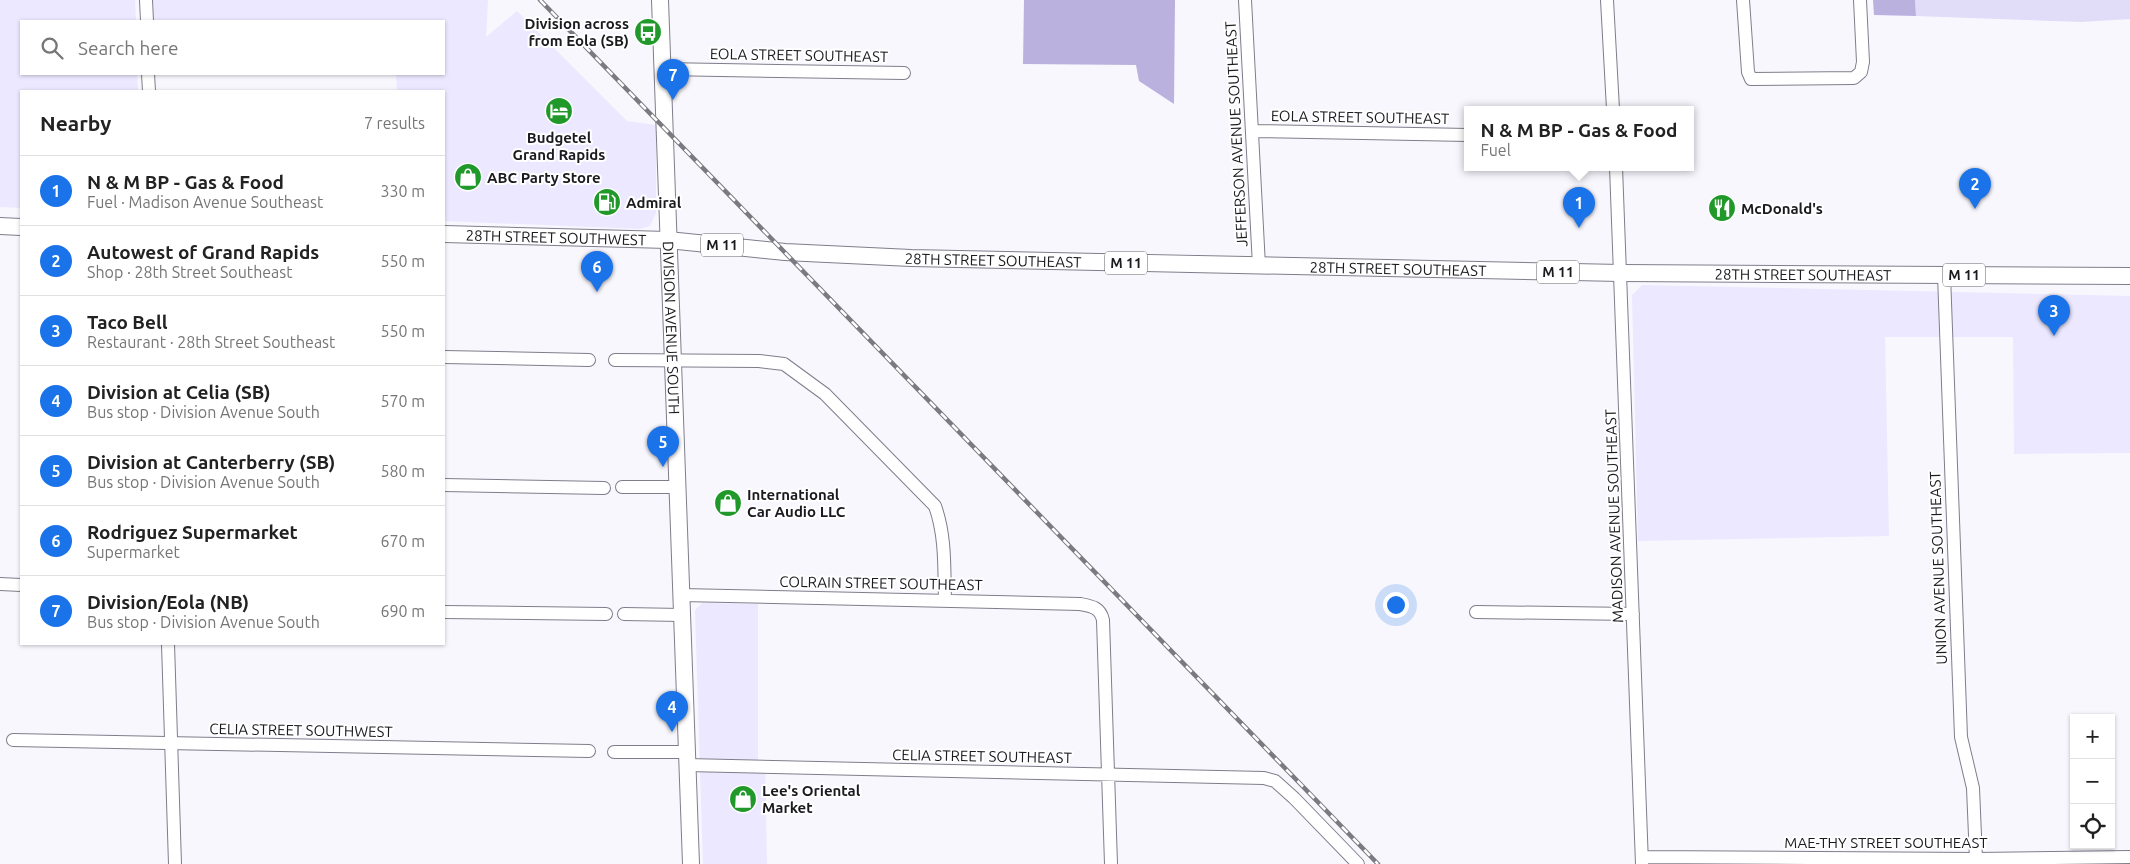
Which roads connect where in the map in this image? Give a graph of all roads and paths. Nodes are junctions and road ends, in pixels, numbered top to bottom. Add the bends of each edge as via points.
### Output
1 (146, 0) edge
2 (660, 0) edge
3 (1245, 0) edge
4 (1607, 0) edge
5 (1743, 0) edge
6 (1860, 0) edge
7 (147, 20) edge
8 (663, 69) junction
9 (904, 73) dead end
10 (148, 75) edge
11 (149, 90) edge
12 (1613, 106) edge
13 (1252, 131) junction
14 (1464, 135) edge
15 (1616, 171) edge
16 (0, 226) edge
17 (20, 227) edge
18 (445, 234) edge
19 (668, 240) junction
20 (1259, 266) junction
21 (1621, 273) junction
22 (1944, 275) junction
23 (2130, 276) edge
24 (445, 357) edge
25 (589, 360) dead end
26 (615, 360) dead end
27 (672, 361) junction
28 (445, 485) edge
29 (622, 486) dead end
30 (677, 487) junction
31 (604, 488) dead end
32 (0, 584) edge
33 (20, 584) edge
34 (681, 595) junction
35 (945, 600) junction
36 (445, 612) edge
37 (1476, 612) dead end
38 (606, 614) dead end
39 (624, 614) dead end
40 (1634, 614) junction
41 (682, 615) junction
42 (168, 645) edge
43 (13, 740) dead end
44 (172, 744) junction
45 (588, 751) dead end
46 (614, 752) dead end
47 (687, 759) junction
48 (1108, 774) junction
49 (2130, 857) edge
50 (1976, 859) junction
51 (1642, 861) edge
52 (175, 864) edge
53 (691, 864) edge
54 (1111, 864) edge
55 (1358, 864) edge

1 - 7 street
2 - 8 main road, DIVISION AVENUE SOUTH
3 - 13 street, JEFFERSON AVENUE SOUTHEAST
4 - 12 street
5 - 6 street via 1746,63 1751,79 1854,78 1861,72 1863,62
8 - 9 street, EOLA STREET SOUTHEAST
8 - 19 main road, DIVISION AVENUE SOUTH
10 - 11 street
13 - 14 street, EOLA STREET SOUTHEAST
13 - 20 street, JEFFERSON AVENUE SOUTHEAST
15 - 21 street, MADISON AVENUE SOUTHEAST
16 - 17 main road
18 - 19 main road, 28TH STREET SOUTHWEST / M 11
19 - 20 main road, 28TH STREET SOUTHEAST / M 11 via 846,256
19 - 27 main road, DIVISION AVENUE SOUTH
20 - 21 main road, 28TH STREET SOUTHEAST / M 11
21 - 22 main road, 28TH STREET SOUTHEAST / M 11
21 - 40 street, MADISON AVENUE SOUTHEAST
22 - 23 main road, 28TH STREET SOUTHEAST / M 11
22 - 50 street, UNION AVENUE SOUTHEAST via 1961,737 1973,788
24 - 25 street
26 - 27 street
27 - 30 main road, DIVISION AVENUE SOUTH
27 - 35 street via 784,364 825,394 935,506 942,525
28 - 31 street
29 - 30 street
30 - 34 main road, DIVISION AVENUE SOUTH
32 - 33 street
34 - 35 street, COLRAIN STREET SOUTHEAST
34 - 41 main road, DIVISION AVENUE SOUTH
35 - 48 street, COLRAIN STREET SOUTHEAST via 1080,604 1100,611 1103,620
36 - 38 street
37 - 40 street
39 - 41 street
40 - 51 street, MADISON AVENUE SOUTHEAST
41 - 47 main road, DIVISION AVENUE SOUTH
42 - 44 street
43 - 44 street, CELIA STREET SOUTHWEST
44 - 45 street, CELIA STREET SOUTHWEST
44 - 52 street
46 - 47 street
47 - 48 street, CELIA STREET SOUTHEAST
47 - 53 main road, DIVISION AVENUE SOUTH
48 - 54 street
48 - 55 street, CELIA STREET SOUTHEAST via 1264,778 1275,781
49 - 50 street, MAE-THY STREET SOUTHEAST
50 - 51 street, MAE-THY STREET SOUTHEAST

